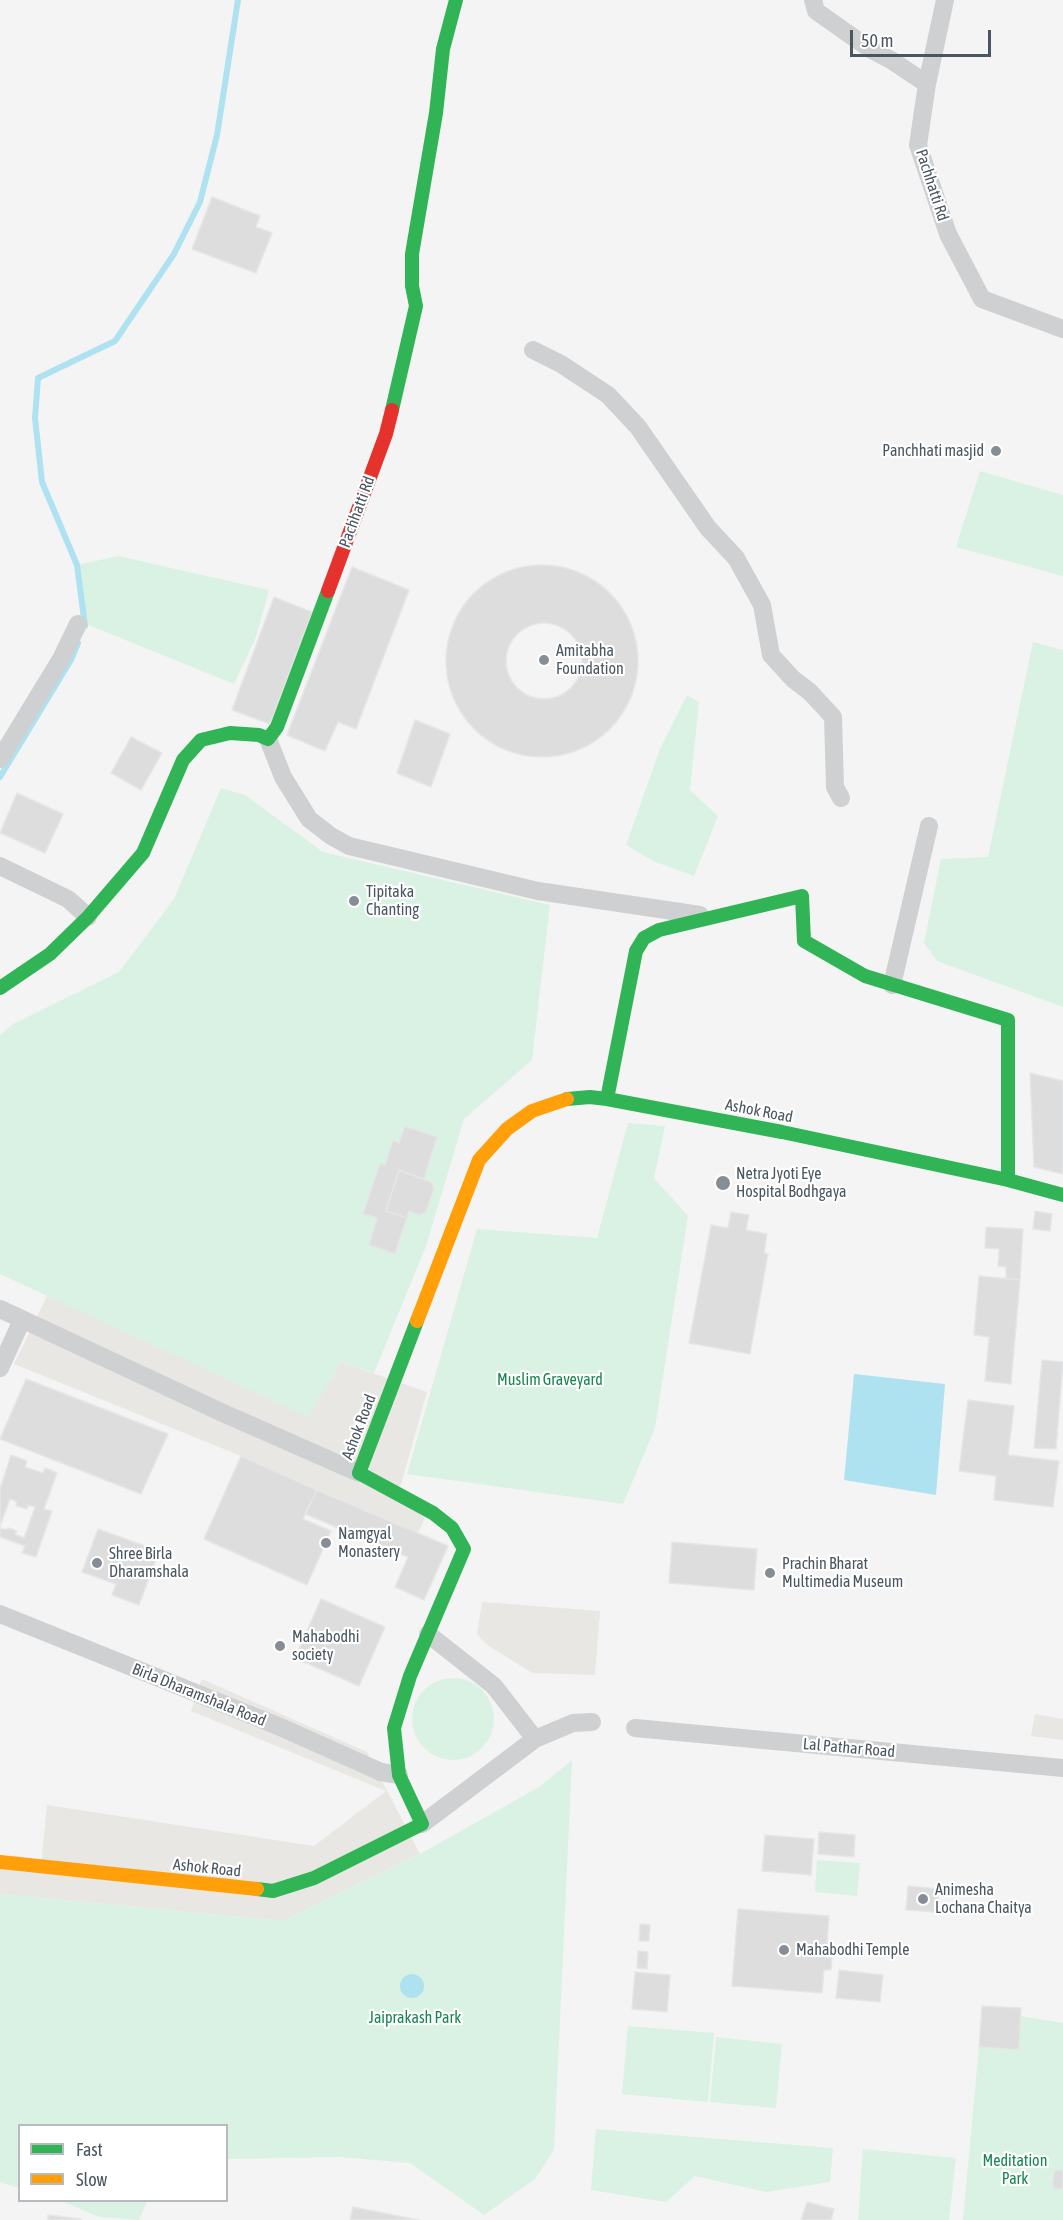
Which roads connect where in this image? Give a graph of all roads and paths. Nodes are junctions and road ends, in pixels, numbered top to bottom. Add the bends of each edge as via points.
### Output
1 (456, 0) edge
2 (813, 0) edge
3 (945, 0) edge
4 (927, 84) junction
5 (1063, 329) edge
6 (533, 350) dead end
7 (78, 624) dead end
8 (268, 739) junction
9 (0, 759) edge
10 (841, 798) dead end
11 (929, 826) dead end
12 (0, 866) edge
13 (88, 917) junction
14 (716, 917) junction
15 (892, 985) junction
16 (0, 988) edge
17 (607, 1099) junction
18 (1008, 1180) junction
19 (1063, 1195) edge
20 (0, 1309) edge
21 (22, 1320) junction
22 (0, 1368) edge
23 (359, 1473) junction
24 (0, 1614) edge
25 (428, 1634) junction
26 (592, 1722) dead end
27 (635, 1728) dead end
28 (535, 1739) junction
29 (1063, 1768) edge
30 (399, 1775) junction
31 (423, 1824) junction
32 (0, 1862) edge

1 - 8 street, Pachhatti Rd via 443,49 412,254 416,306 386,434 277,728
2 - 4 street via 816,11
3 - 4 street, Pachhatti Rd
4 - 5 street, Pachhatti Rd via 918,145 948,234 982,299
6 - 10 street via 608,395 638,427 708,528 736,558 762,605 771,655 833,717 835,787
7 - 9 street
8 - 13 street via 230,733 201,740 183,760 143,853
8 - 14 street via 283,777 309,819 349,846 538,891
11 - 15 street
12 - 13 street via 68,899
13 - 16 street via 50,954
14 - 15 street via 802,896 804,941 865,976
14 - 17 street via 659,930 644,938 636,951
15 - 18 street via 1008,1020
17 - 18 street, Ashok Road
17 - 23 street, Ashok Road via 563,1099 531,1111 507,1129 479,1160
18 - 19 street, Ashok Road
20 - 21 street
21 - 22 street
21 - 23 street
23 - 25 street, Ashok Road via 433,1513 452,1528 464,1549
24 - 30 street, Birla Dharamshala Road via 278,1726 381,1772
25 - 28 street via 494,1686
25 - 30 street, Ashok Road via 394,1728
26 - 28 street via 573,1723
27 - 29 street, Lal Pathar Road
28 - 31 street
30 - 31 street, Ashok Road
31 - 32 street, Ashok Road via 314,1878 273,1892

